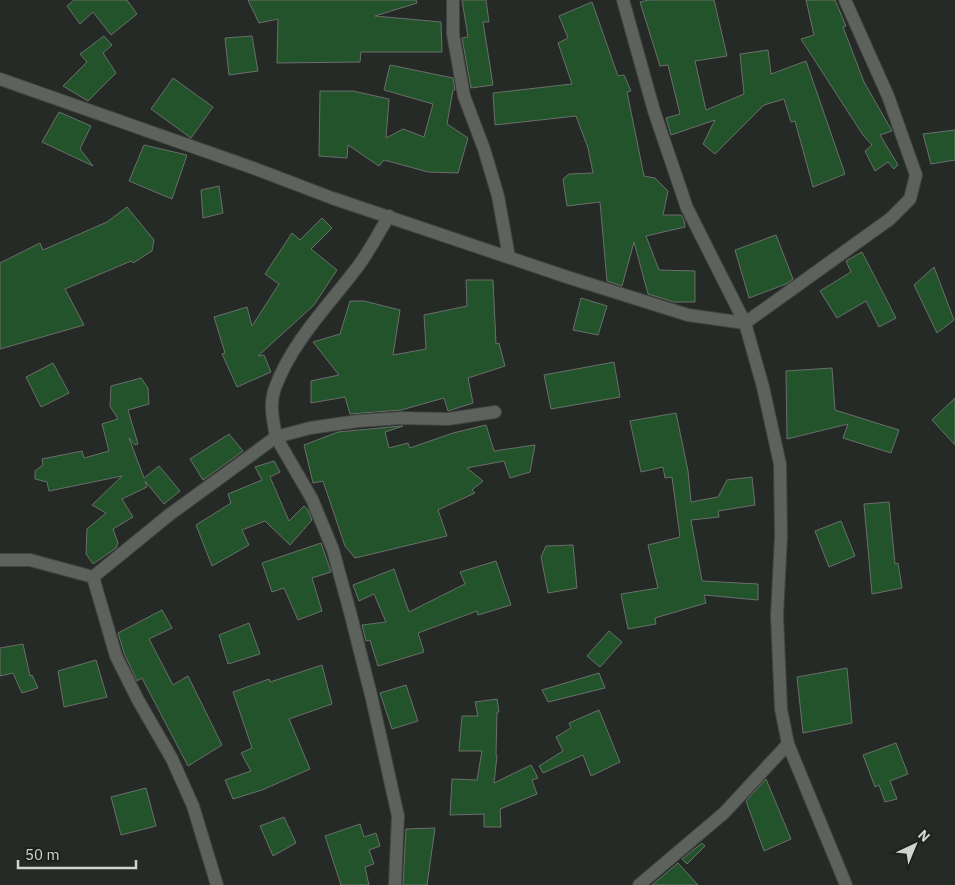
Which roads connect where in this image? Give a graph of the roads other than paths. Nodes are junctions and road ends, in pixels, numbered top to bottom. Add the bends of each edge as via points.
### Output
1 (453, 0) edge
2 (624, 0) edge
3 (845, 0) edge
4 (0, 79) edge
5 (389, 216) junction
6 (509, 257) junction
7 (745, 323) junction
8 (495, 412) dead end
9 (276, 436) junction
10 (0, 560) edge
11 (92, 577) junction
12 (788, 744) junction
13 (217, 885) edge
14 (395, 885) edge
15 (638, 885) edge
16 (846, 885) edge

1 - 6 street via 453,34 464,96 498,196
2 - 7 street via 654,111 687,208
3 - 7 street via 888,96 916,174 910,199 890,219
4 - 5 street
5 - 6 street
5 - 9 street via 359,264 291,356 275,389 272,412
6 - 7 street via 688,314
7 - 12 street via 780,464 778,652
8 - 9 street via 448,419 358,421
9 - 11 street
9 - 14 street via 312,499 333,550 350,612 398,816
10 - 11 street via 30,560
11 - 13 street via 116,656 172,758 193,806
12 - 15 street via 724,813
12 - 16 street

